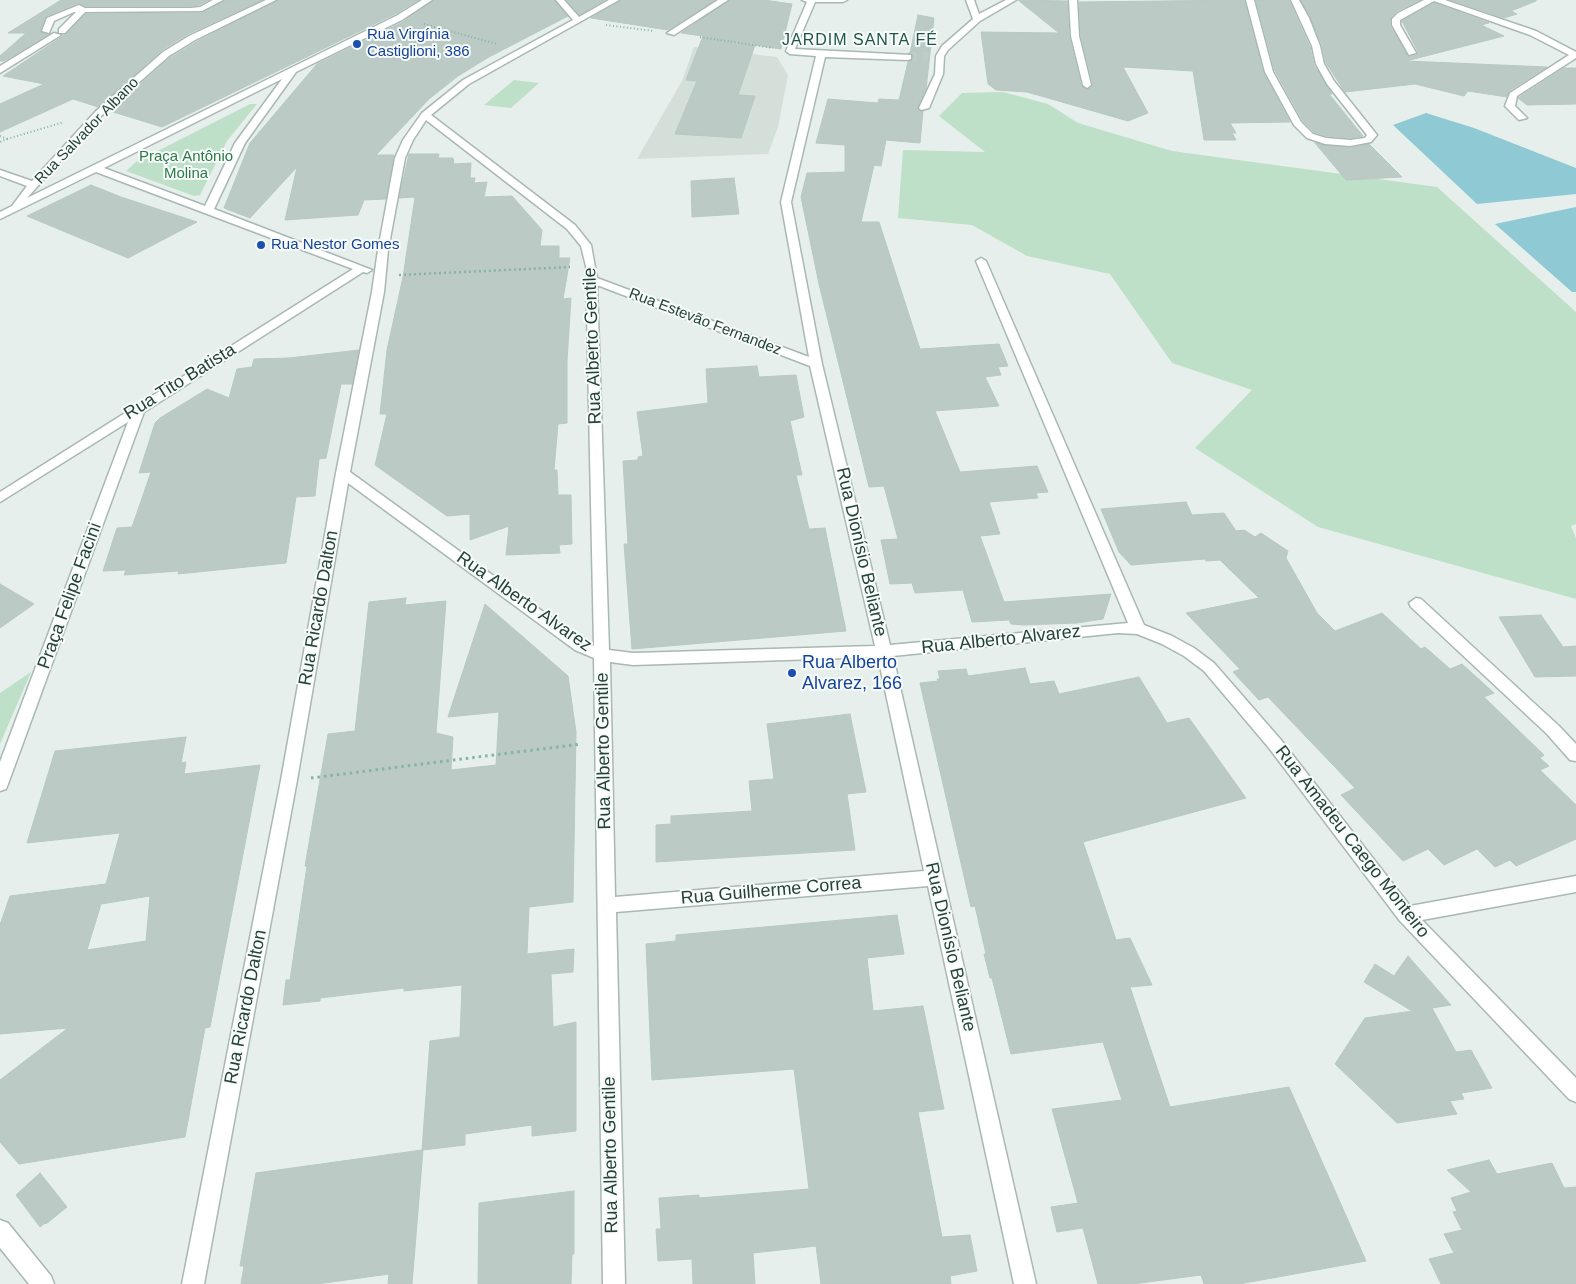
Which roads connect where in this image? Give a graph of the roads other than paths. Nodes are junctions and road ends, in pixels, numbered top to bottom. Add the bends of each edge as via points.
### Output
1 (89, 0) edge
2 (219, 0) edge
3 (272, 0) edge
4 (428, 0) edge
5 (560, 0) edge
6 (615, 0) edge
7 (724, 0) edge
8 (843, 0) edge
9 (970, 0) edge
10 (1012, 0) edge
11 (1073, 0) edge
12 (1250, 0) edge
13 (1295, 0) edge
14 (1430, 0) edge
15 (1437, 0) edge
16 (809, 1) edge
17 (81, 8) junction
18 (976, 19) junction
19 (578, 21) junction
20 (671, 33) dead end
21 (45, 35) junction
22 (1412, 53) dead end
23 (821, 54) junction
24 (1576, 55) edge
25 (928, 56) tunnel mouth
26 (940, 56) junction
27 (908, 57) tunnel mouth
28 (0, 70) edge
29 (293, 70) junction
30 (1087, 85) dead end
31 (924, 108) dead end
32 (425, 115) junction
33 (1522, 118) dead end
34 (97, 169) junction
35 (3, 176) edge
36 (33, 185) junction
37 (12, 210) junction
38 (208, 211) junction
39 (0, 216) edge
40 (981, 262) dead end
41 (362, 268) junction
42 (592, 273) junction
43 (380, 276) junction
44 (816, 364) junction
45 (140, 407) junction
46 (343, 473) junction
47 (0, 498) edge
48 (1416, 603) dead end
49 (1138, 629) junction
50 (884, 652) junction
51 (602, 655) junction
52 (1576, 755) edge
53 (0, 784) edge
54 (935, 878) junction
55 (1576, 884) edge
56 (607, 905) junction
57 (1406, 915) junction
58 (1576, 1092) edge
59 (0, 1231) edge
60 (43, 1284) edge
61 (192, 1284) edge
62 (614, 1284) edge
63 (1025, 1284) edge

1 - 17 street
2 - 17 street via 202,9 191,10
3 - 36 street, Rua Salvador Albano via 166,54 99,113
4 - 29 street via 399,18
5 - 19 street
6 - 19 street, Rua Ricardo Dalton
7 - 20 street
8 - 16 street
9 - 18 street
10 - 18 street
11 - 30 street via 1075,36
12 - 13 street via 1269,72 1297,122 1310,136 1325,141 1350,143 1368,140 1372,135 1330,82 1320,64 1306,18
14 - 22 street via 1396,19 1396,25
15 - 24 street via 1533,33
16 - 23 street via 790,51
17 - 21 street via 60,33
17 - 21 street via 50,20
18 - 26 street
19 - 32 street, Rua Ricardo Dalton via 466,82
21 - 28 street
23 - 27 street
23 - 44 street, Rua Dionísio Beliante via 786,202
24 - 33 street via 1513,94 1510,106
25 - 26 street
26 - 31 street via 939,74
29 - 34 street
29 - 38 street via 240,143
32 - 42 street, Rua Alberto Gentile via 571,227 586,246
32 - 43 street, Rua Ricardo Dalton via 400,158
34 - 37 street
34 - 38 street
35 - 36 street
36 - 37 street, Rua Salvador Albano
37 - 39 street
38 - 41 street
40 - 49 street
41 - 43 street
41 - 45 street, Rua Tito Batista
42 - 44 street, Rua Estevão Fernandez
42 - 51 street, Rua Alberto Gentile
43 - 46 street, Rua Ricardo Dalton
44 - 50 street, Rua Dionísio Beliante
45 - 47 street, Rua Tito Batista
45 - 53 street, Praça Felipe Facini
46 - 51 street, Rua Alberto Alvarez via 580,646
46 - 61 street, Rua Ricardo Dalton via 289,780
48 - 52 street
49 - 50 street, Rua Alberto Alvarez via 1118,628
49 - 57 street, Rua Amadeu Caego Monteiro via 1189,652 1209,667 1275,744
50 - 51 street, Rua Alberto Alvarez via 633,659
50 - 54 street, Rua Dionísio Beliante
51 - 56 street, Rua Alberto Gentile
54 - 56 street, Rua Guilherme Correa
54 - 63 street, Rua Dionísio Beliante
55 - 57 street
56 - 62 street, Rua Alberto Gentile
57 - 58 street, Rua Amadeu Caego Monteiro
59 - 60 street

